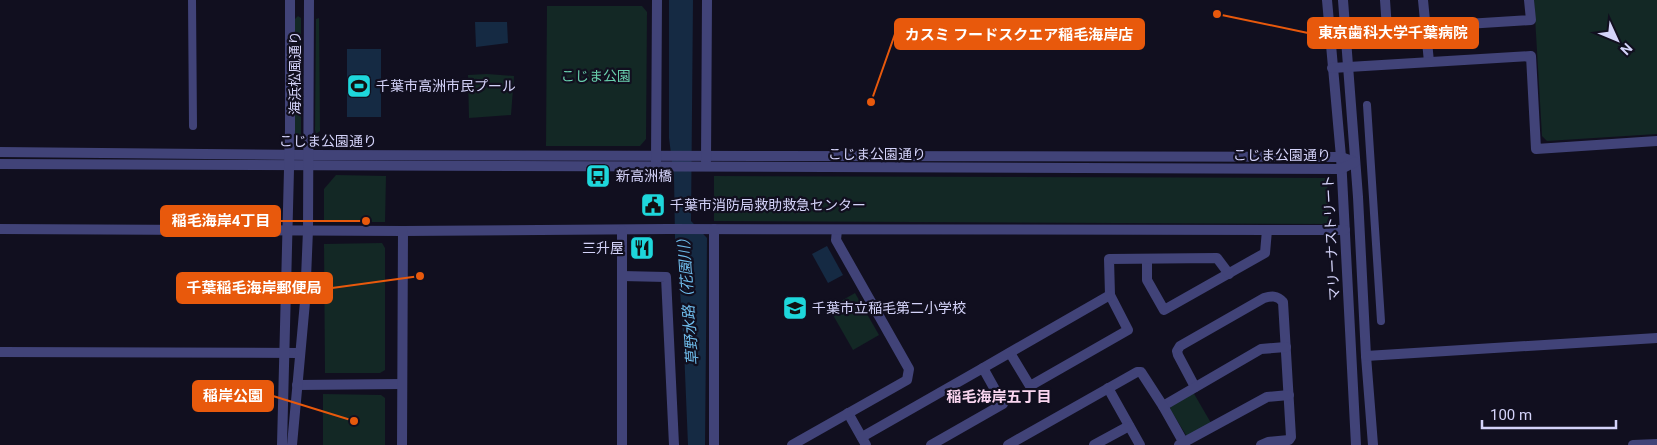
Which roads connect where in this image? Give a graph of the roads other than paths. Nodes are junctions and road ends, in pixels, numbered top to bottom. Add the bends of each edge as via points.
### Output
1 (192, 0) edge
2 (290, 0) edge
3 (309, 0) edge
4 (657, 0) edge
5 (707, 0) edge
6 (1327, 0) edge
7 (1343, 0) edge
8 (1385, 0) edge
9 (1423, 0) edge
10 (1529, 0) edge
11 (1425, 26) junction
12 (1429, 62) junction
13 (1348, 67) junction
14 (1332, 68) junction
15 (1368, 105) dead end
16 (193, 126) dead end
17 (1657, 141) edge
18 (0, 152) edge
19 (656, 156) junction
20 (706, 156) junction
21 (1340, 157) junction
22 (289, 160) junction
23 (309, 160) junction
24 (1355, 162) junction
25 (0, 164) edge
26 (656, 167) junction
27 (706, 167) junction
28 (1341, 169) junction
29 (0, 229) edge
30 (711, 229) junction
31 (287, 230) junction
32 (308, 230) junction
33 (622, 230) junction
34 (837, 230) junction
35 (1267, 230) junction
36 (1345, 230) junction
37 (403, 231) junction
38 (1147, 258) junction
39 (1229, 274) junction
40 (622, 276) junction
41 (1110, 296) junction
42 (1381, 321) dead end
43 (1657, 338) edge
44 (1286, 347) junction
45 (0, 352) edge
46 (284, 352) junction
47 (300, 353) junction
48 (1010, 353) junction
49 (1366, 356) junction
50 (983, 368) junction
51 (402, 384) junction
52 (297, 385) junction
53 (1195, 387) junction
54 (1108, 388) junction
55 (1289, 396) junction
56 (1163, 406) junction
57 (848, 414) junction
58 (1129, 426) junction
59 (864, 441) edge
60 (1183, 444) edge
61 (1657, 444) edge
62 (282, 445) edge
63 (292, 445) edge
64 (402, 445) edge
65 (622, 445) edge
66 (674, 445) edge
67 (714, 445) edge
68 (792, 445) edge
69 (931, 445) edge
70 (1008, 445) edge
71 (1094, 445) edge
72 (1140, 445) edge
73 (1261, 445) edge
74 (1356, 445) edge
75 (1373, 445) edge
76 (1632, 445) edge

1 - 16 street
2 - 22 street, 海浜松風通り
3 - 23 street, 海浜松風通り
4 - 19 street
5 - 20 street
6 - 14 street, マリーナストリート
7 - 13 street, マリーナストリート
8 - 11 street via 1387,29
9 - 11 street
10 - 11 street via 1531,20
11 - 12 street
12 - 13 street
12 - 17 street via 1531,56 1536,149
13 - 14 street
13 - 24 street, マリーナストリート
14 - 21 street, マリーナストリート
15 - 42 street
18 - 22 street, こじま公園通り
19 - 20 street, こじま公園通り
19 - 23 street, こじま公園通り
19 - 26 street
20 - 21 street, こじま公園通り
20 - 27 street
21 - 24 street, こじま公園通り
21 - 28 street, マリーナストリート
22 - 23 street, こじま公園通り
22 - 25 street, こじま公園通り
22 - 31 street, 海浜松風通り
23 - 26 street, こじま公園通り
23 - 32 street, 海浜松風通り
24 - 28 street, こじま公園通り
24 - 49 street, マリーナストリート
26 - 27 street, こじま公園通り
27 - 28 street, こじま公園通り
28 - 36 street, マリーナストリート
29 - 31 street
30 - 33 street
30 - 34 street
30 - 67 street
31 - 32 street
31 - 46 street, 海浜松風通り
32 - 37 street
32 - 47 street, 海浜松風通り
33 - 37 street
33 - 40 street
34 - 35 street
34 - 57 street via 836,240 909,370 908,380
35 - 36 street
35 - 39 street via 1265,253
36 - 74 street, マリーナストリート
37 - 51 street
38 - 39 street via 1218,258
38 - 39 street via 1147,280 1164,310
38 - 41 street via 1109,259
40 - 65 street
40 - 66 street via 666,277
41 - 48 street
41 - 48 street via 1128,330 1030,386
43 - 49 street
44 - 53 street via 1261,349
44 - 53 street via 1283,302 1273,296 1264,298 1180,346 1178,355
44 - 55 street
45 - 46 street
46 - 47 street
46 - 62 street, 海浜松風通り
47 - 52 street, 海浜松風通り
48 - 50 street
49 - 75 street, マリーナストリート
50 - 59 street
50 - 69 street via 1004,404
51 - 52 street
51 - 64 street
52 - 63 street, 海浜松風通り
53 - 56 street
54 - 56 street via 1141,372
54 - 58 street
54 - 70 street
55 - 60 street via 1267,397
55 - 73 street via 1291,437
56 - 60 street
57 - 59 street
57 - 68 street
58 - 71 street
58 - 72 street
61 - 76 street

